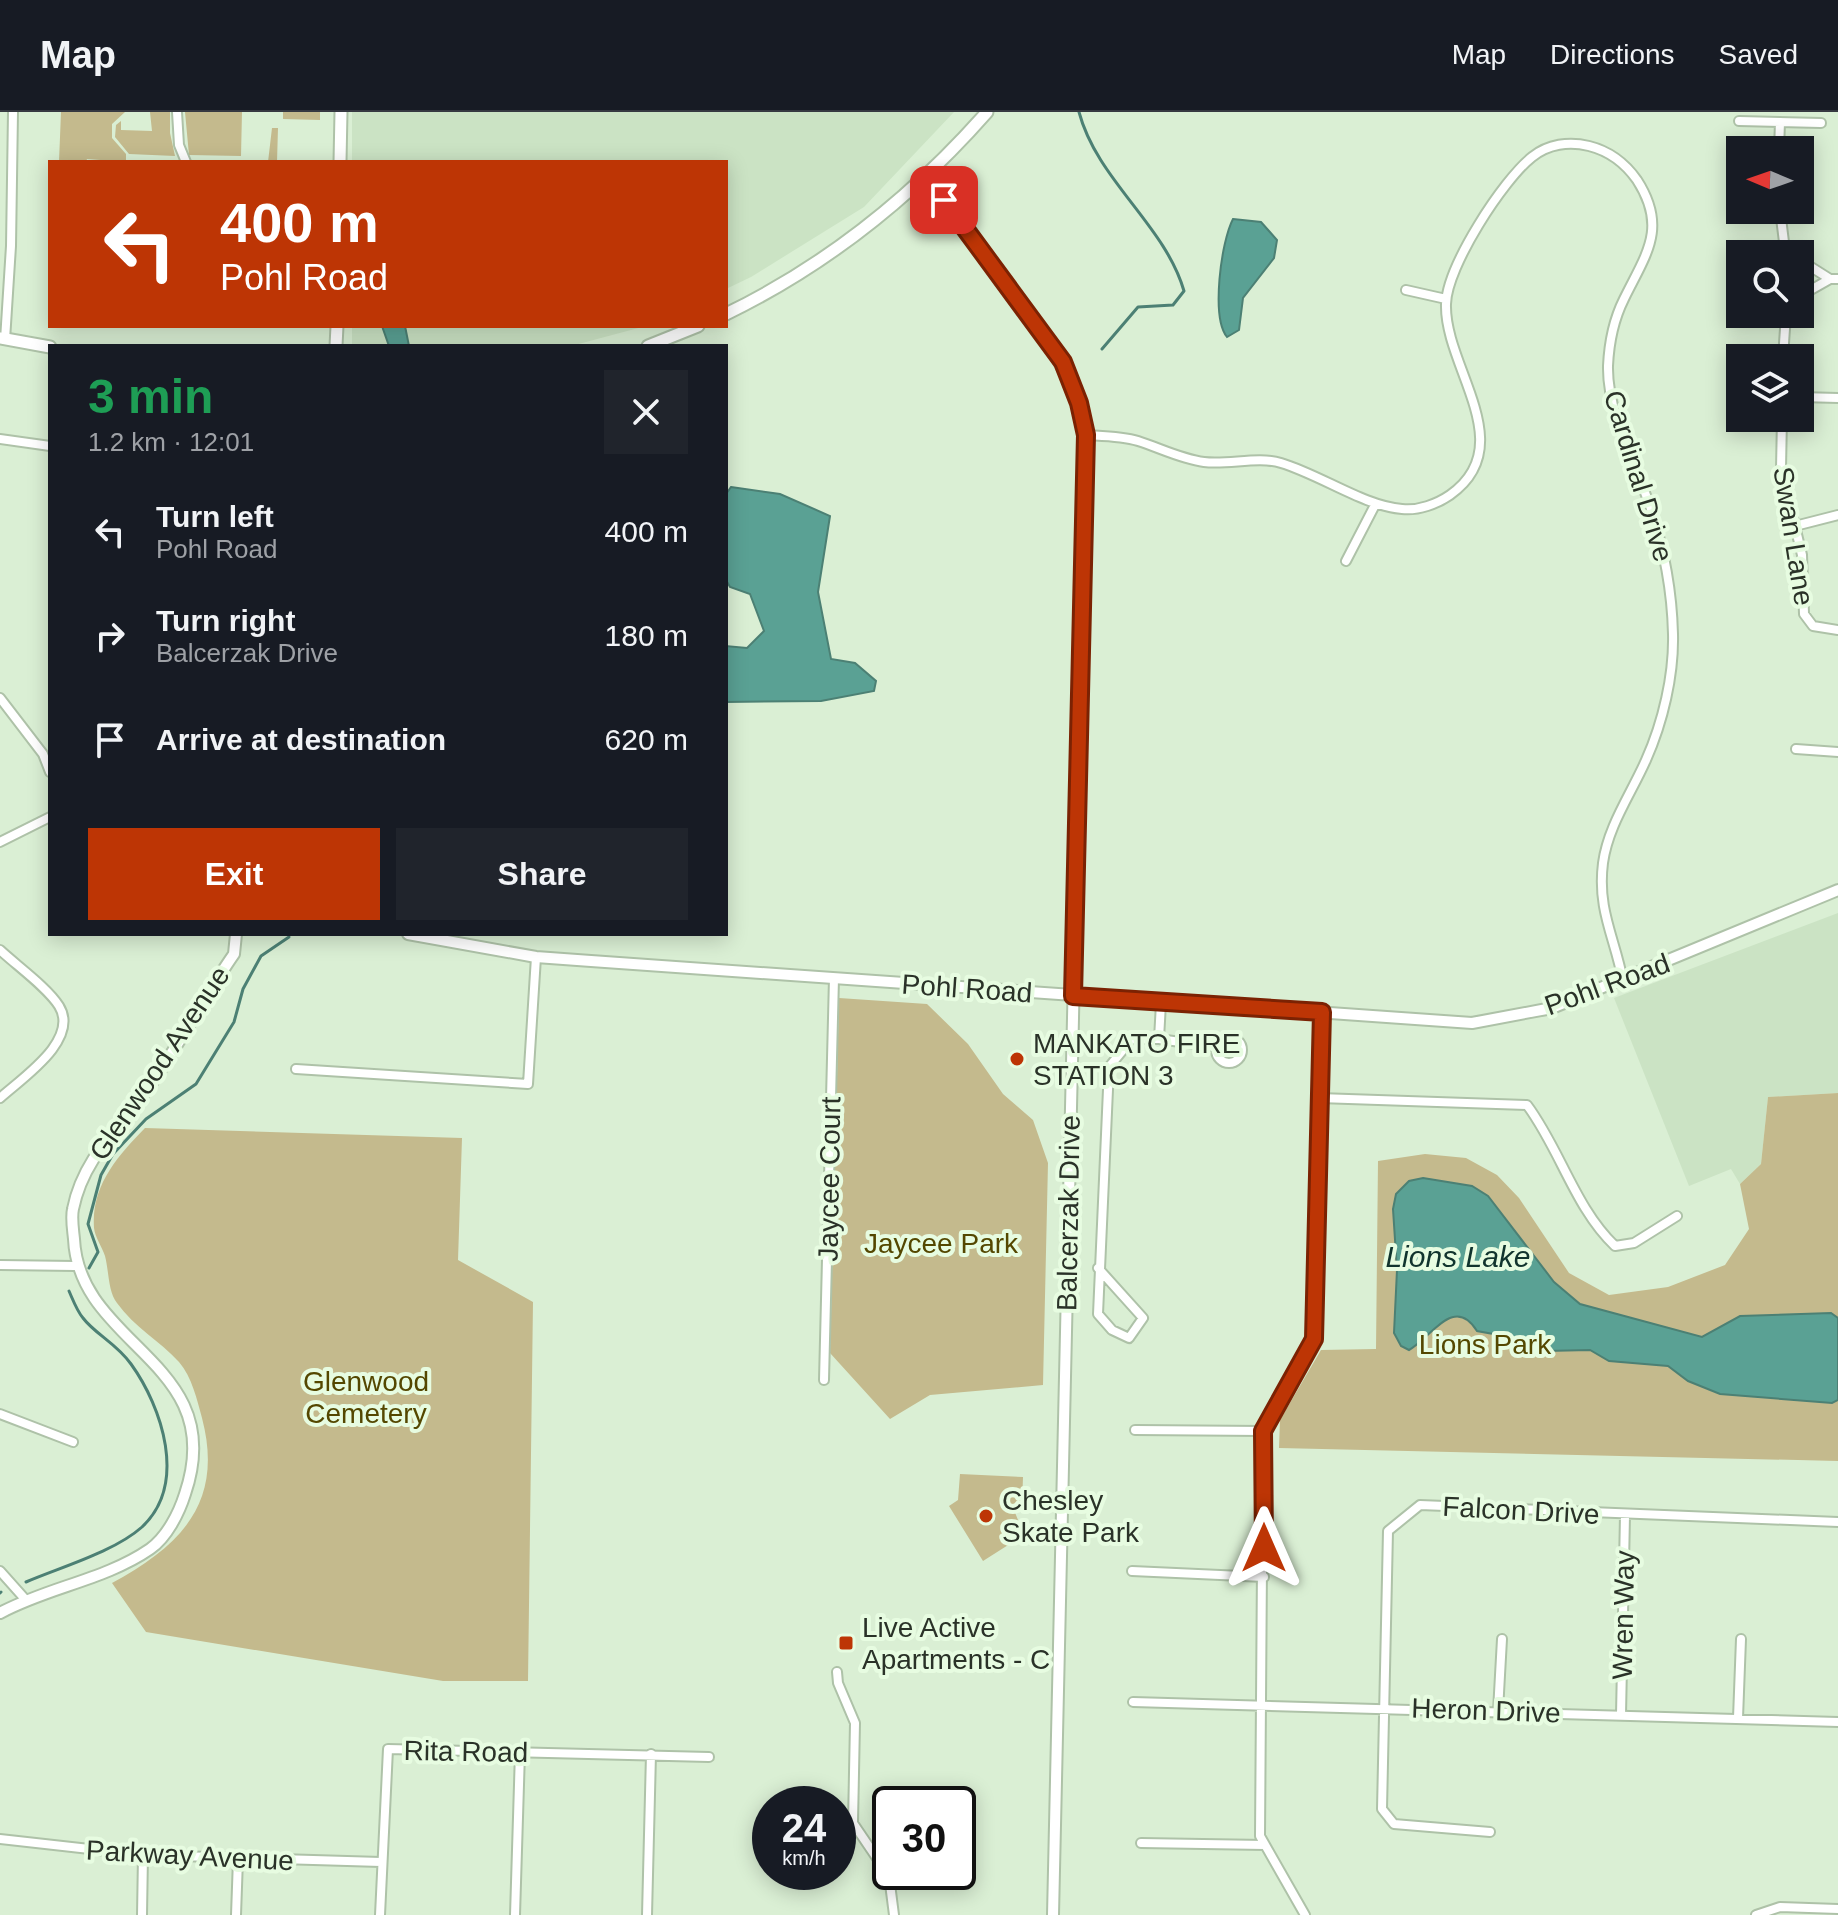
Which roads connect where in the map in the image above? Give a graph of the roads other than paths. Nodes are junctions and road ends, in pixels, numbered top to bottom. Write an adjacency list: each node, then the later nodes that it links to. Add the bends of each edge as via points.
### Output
1 (13, 112): 13 (street)
2 (177, 112): 9 (street)
3 (341, 112): 10 (main road)
4 (987, 112): 11 (main road)
5 (1739, 121): 6 (street)
6 (1780, 122): 7 (street); 8 (street)
7 (1821, 123)
8 (1780, 136)
9 (185, 160)
10 (340, 160)
11 (923, 179): 19 (main road, via 820,260); 27 (street, Balcerzak Drive, via 1063,362)
12 (0, 246): 13 (street)
13 (11, 246): 21 (street)
14 (1814, 268): 15 (street)
15 (1834, 279): 16 (street)
16 (1814, 289)
17 (1406, 290): 18 (street)
18 (1446, 299): 30 (street, Cardinal Drive, via 1447,333 1481,431 1478,459 1464,485 1440,502 1405,510); 47 (street, Cardinal Drive, via 1456,267 1492,205 1513,173 1541,150 1573,142 1604,150 1629,168 1650,201 1653,238 1623,301 1608,369 1614,406 1662,547 1670,584 1673,655 1655,735 1603,861 1602,911)
19 (728, 313)
20 (693, 328): 22 (main road)
21 (2, 339): 23 (main road)
22 (653, 344)
23 (48, 347)
24 (1814, 397): 25 (street)
25 (1838, 398)
26 (1782, 432): 32 (street, Swan Lane, via 1781,468)
27 (1086, 435): 30 (street, Cardinal Drive, via 1136,440 1198,461 1276,461 1332,481); 48 (street, Balcerzak Drive)
28 (0, 439): 29 (street)
29 (48, 446)
30 (1375, 505): 33 (street)
31 (1838, 515): 32 (street)
32 (1795, 526): 34 (street, Swan Lane, via 1803,564 1804,614 1813,626)
33 (1346, 561)
34 (1838, 630)
35 (0, 698): 38 (street)
36 (1796, 749): 37 (street)
37 (1838, 752)
38 (48, 767)
39 (48, 818): 40 (street)
40 (0, 842)
41 (1838, 890): 47 (street, Pohl Road)
42 (236, 936): 58 (street, Glenwood Avenue, via 234,954 149,1086 90,1161 72,1210)
43 (419, 936): 45 (street, Pohl Road)
44 (0, 950): 54 (street, via 60,1006 63,1023 56,1048)
45 (536, 957): 46 (street, Pohl Road); 53 (street, via 528,1084)
46 (834, 978): 48 (street, Pohl Road); 60 (street, Jaycee Court)
47 (1623, 981): 50 (street, Pohl Road, via 1552,1008 1472,1023)
48 (1073, 996): 49 (street, Pohl Road); 99 (street, Balcerzak Drive)
49 (1161, 1003): 50 (street, Pohl Road); 51 (street)
50 (1322, 1012): 55 (street)
51 (1159, 1039): 52 (street); 59 (street, via 1132,1039 1109,1067)
52 (1216, 1047)
53 (296, 1069)
54 (0, 1098)
55 (1319, 1098): 56 (street, via 1527,1105 1600,1232 1615,1246 1634,1243); 63 (street, via 1314,1339)
56 (1677, 1216)
57 (0, 1265): 58 (street)
58 (75, 1266): 70 (street, Glenwood Avenue, via 92,1297 167,1374 184,1403 194,1439 191,1477 176,1515 153,1547 113,1569)
59 (1098, 1268): 59 (street, via 1098,1314 1112,1330 1129,1338 1143,1318)
60 (824, 1380)
61 (0, 1414): 64 (street)
62 (1135, 1430): 63 (street)
63 (1263, 1431): 69 (street)
64 (73, 1442)
65 (1625, 1515): 66 (street, Falcon Drive); 77 (street, Falcon Drive, via 1420,1505 1388,1531); 79 (street, Wren Way)
66 (1838, 1522)
67 (0, 1571): 70 (street)
68 (1132, 1571): 69 (street)
69 (1264, 1577): 76 (street)
70 (25, 1599): 71 (street, Glenwood Avenue)
71 (0, 1613)
72 (1502, 1639): 78 (street)
73 (1741, 1639): 80 (street)
74 (837, 1672): 98 (street, via 855,1723 853,1823 889,1876)
75 (1133, 1702): 76 (street, Heron Drive)
76 (1263, 1706): 77 (street, Heron Drive); 88 (street, via 1260,1836)
77 (1387, 1707): 78 (street, Heron Drive); 85 (street, via 1382,1809 1394,1824)
78 (1498, 1711): 79 (street, Heron Drive)
79 (1621, 1715): 80 (street, Heron Drive)
80 (1738, 1718): 81 (street, Heron Drive)
81 (1838, 1722)
82 (520, 1752): 83 (street, Rita Road); 91 (street, Rita Road, via 388,1749); 96 (street)
83 (651, 1754): 84 (street, Rita Road); 97 (street)
84 (709, 1757)
85 (1490, 1832)
86 (0, 1839): 89 (street, Parkway Avenue)
87 (1141, 1843): 88 (street)
88 (1265, 1845): 100 (street)
89 (143, 1855): 90 (street, Parkway Avenue); 93 (street)
90 (238, 1859): 91 (street, Parkway Avenue); 94 (street)
91 (381, 1862): 95 (street, Rita Road)
92 (1838, 1909): 101 (street, via 1780,1907)
93 (142, 1915)
94 (236, 1915)
95 (380, 1915)
96 (515, 1915)
97 (647, 1915)
98 (894, 1915)
99 (1053, 1915)
100 (1305, 1915)
101 (1756, 1915)

